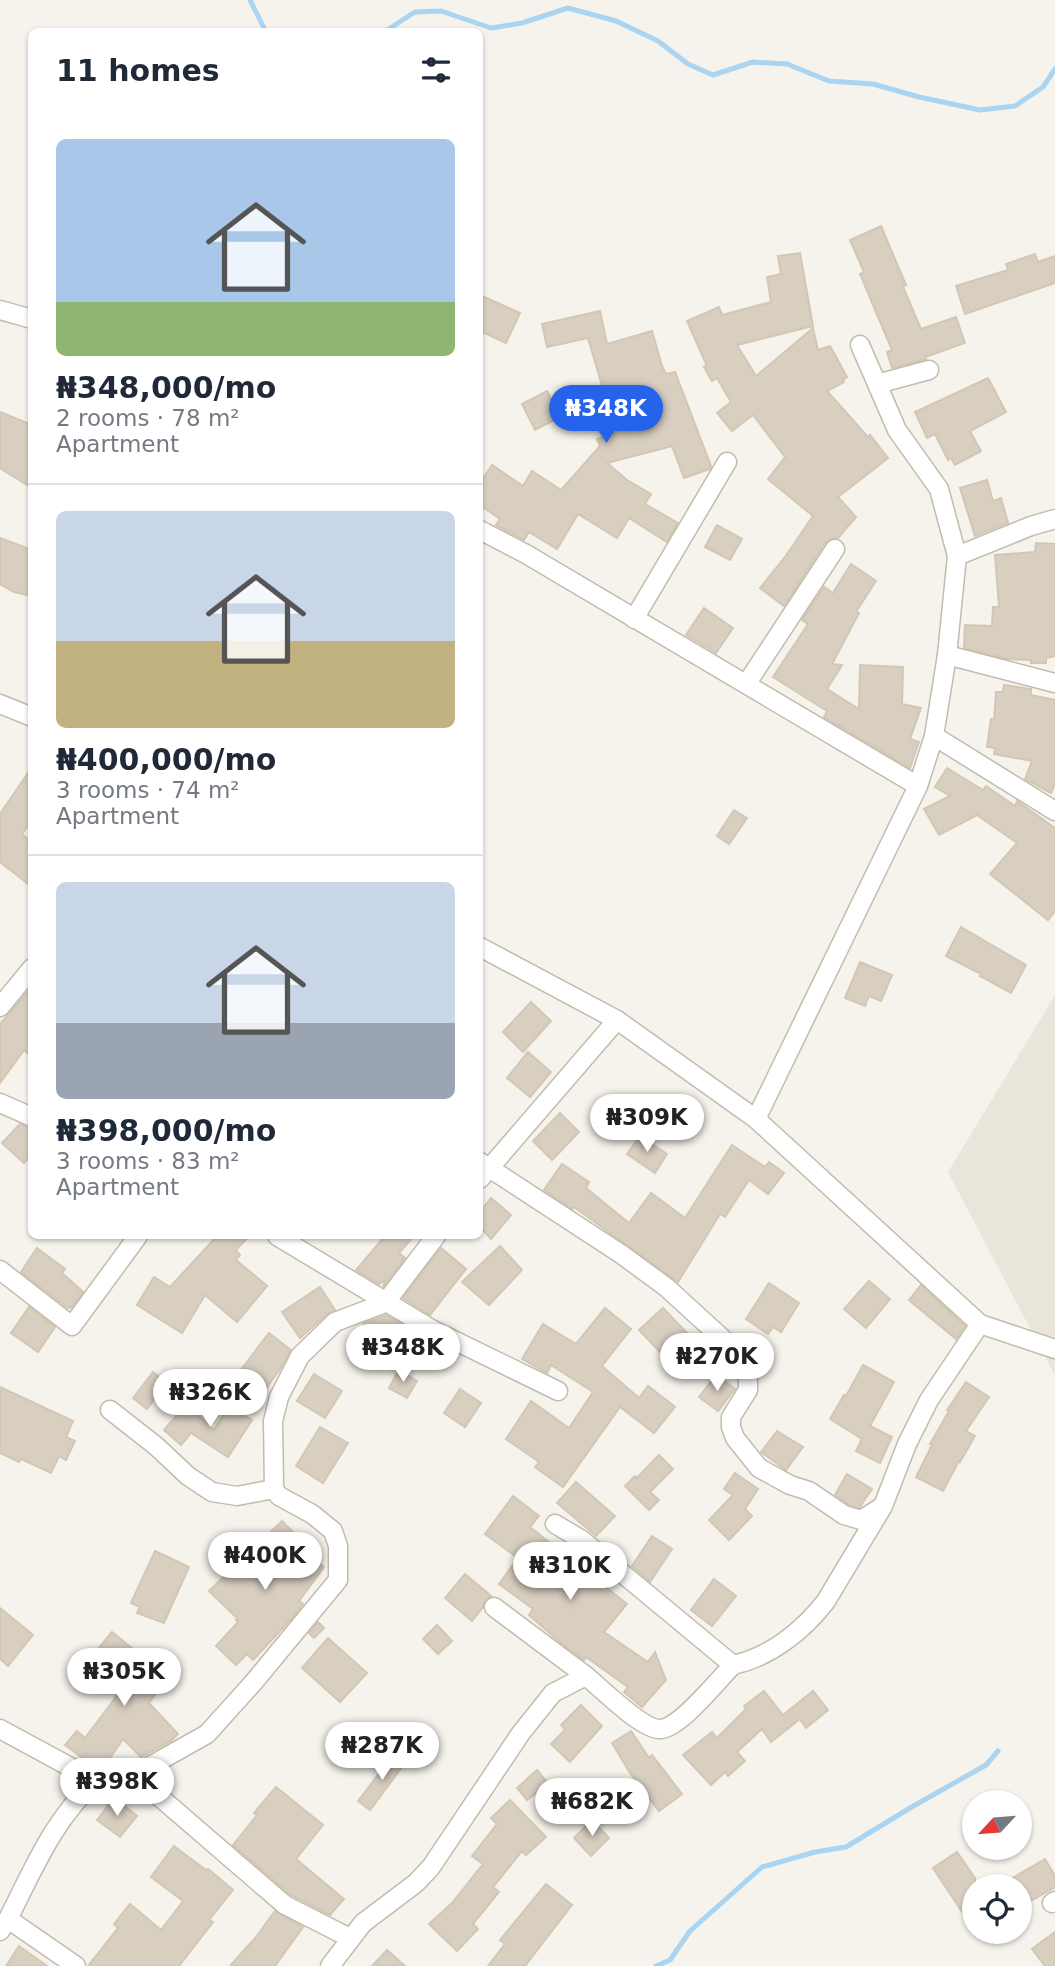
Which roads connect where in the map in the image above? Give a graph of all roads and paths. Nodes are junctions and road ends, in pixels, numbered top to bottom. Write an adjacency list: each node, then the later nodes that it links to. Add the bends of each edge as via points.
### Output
1 (0, 310): 2 (street)
2 (28, 318)
3 (860, 345): 5 (street)
4 (929, 370): 5 (street)
5 (877, 384): 10 (street, via 897,430 939,489)
6 (727, 462): 11 (street)
7 (1055, 519): 10 (street)
8 (483, 532): 11 (street)
9 (835, 549): 13 (street)
10 (957, 555): 12 (street)
11 (634, 619): 13 (street)
12 (947, 655): 14 (street); 17 (street)
13 (747, 683): 18 (street)
14 (1055, 683)
15 (0, 704): 16 (street)
16 (28, 715)
17 (934, 736): 18 (street); 19 (street)
18 (918, 786): 26 (street)
19 (1055, 811)
20 (483, 949): 23 (street)
21 (28, 973): 22 (street)
22 (0, 1007)
23 (617, 1020): 26 (street); 27 (street)
24 (0, 1102): 25 (street)
25 (28, 1115)
26 (756, 1119): 34 (street)
27 (483, 1169)
28 (483, 1171): 39 (street, via 621,1254 723,1339 746,1369 748,1381 730,1427 759,1468 809,1491 853,1520 861,1521)
29 (136, 1239): 32 (street, via 72,1326)
30 (282, 1239): 33 (street)
31 (434, 1239): 33 (street)
32 (0, 1270)
33 (385, 1303): 36 (street); 38 (street, via 335,1322 300,1356 279,1397 273,1421)
34 (980, 1324): 35 (street); 39 (street, via 929,1400)
35 (1055, 1349)
36 (558, 1391)
37 (110, 1410): 38 (street, via 212,1492 237,1496)
38 (274, 1489): 45 (street, via 333,1531 338,1580 207,1734)
39 (883, 1506): 42 (street, via 815,1616 780,1644)
40 (555, 1524): 42 (street, via 582,1540)
41 (494, 1607): 43 (street)
42 (733, 1665): 43 (street, via 674,1724 660,1730 646,1726)
43 (586, 1676): 48 (street, via 553,1693 521,1732 431,1867)
44 (0, 1729): 46 (street)
45 (133, 1774): 46 (street, via 116,1782); 48 (street, via 285,1905)
46 (96, 1781): 47 (street, via 57,1824)
47 (4, 1925): 49 (street)
48 (350, 1938): 50 (street)
49 (76, 1966)
50 (330, 1966)

